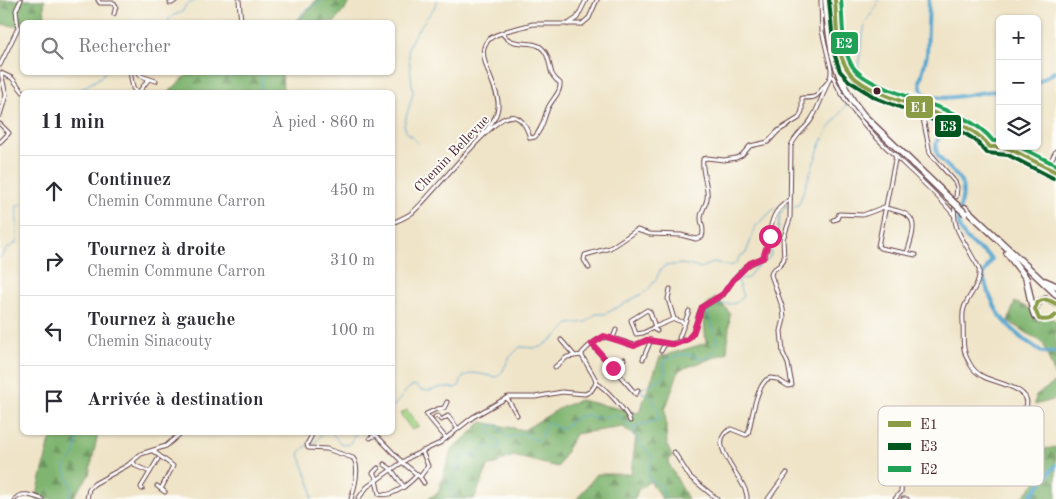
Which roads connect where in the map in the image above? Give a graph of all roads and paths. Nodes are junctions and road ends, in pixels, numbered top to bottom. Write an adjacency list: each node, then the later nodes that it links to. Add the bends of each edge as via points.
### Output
1 (21, 0): 15 (street, via 16,10 18,28)
2 (98, 0): 11 (street, via 100,3 114,3)
3 (176, 0): 10 (street)
4 (239, 0): 12 (street)
5 (586, 0): 13 (street, via 577,18)
6 (597, 0): 13 (street, via 586,22)
7 (821, 0): 19 (street, via 822,31)
8 (827, 0): 38 (highway, via 834,62 852,100 864,116)
9 (835, 0): 26 (main road, via 839,46 848,72 865,86)
10 (170, 2)
11 (114, 14)
12 (241, 20)
13 (567, 24): 14 (street, via 533,24)
14 (502, 33): 32 (street, via 487,42 483,52 498,98 497,112); 32 (street, Chemin Bellevue, via 516,43 536,45 542,49 552,76 560,83 560,90 535,138 530,137 521,121 513,116 507,117)
15 (0, 65)
16 (0, 73): 23 (street, via 12,78); 27 (street, via 6,91)
17 (131, 75): 24 (street)
18 (140, 75): 20 (street)
19 (831, 75): 22 (street); 34 (street, via 854,113)
20 (148, 80): 21 (street); 25 (street)
21 (156, 81)
22 (827, 83): 37 (street, via 812,118 791,146); 48 (street, via 817,96 802,98 800,116 768,142 750,146 736,158 704,159 707,199 701,215 702,237 696,239 637,230 610,248 585,255)
23 (21, 90)
24 (136, 90)
25 (140, 90)
26 (922, 108): 30 (main road, via 964,126 990,142 992,147); 38 (street, via 930,153 957,187)
27 (0, 115)
28 (0, 124): 29 (street, via 9,132)
29 (0, 142)
30 (996, 146)
31 (1009, 150): 35 (main road)
32 (469, 151): 43 (street, Chemin Bellevue, via 414,211)
33 (1056, 151): 35 (street)
34 (896, 155): 39 (street); 41 (street)
35 (1047, 168): 36 (main road)
36 (1056, 172)
37 (790, 199): 69 (street, via 775,214 763,258 750,263 723,294 702,307 688,339); 120 (street, via 790,219 783,239 784,259 772,271 771,277 783,309 783,353 792,385 775,379 766,380 753,411 748,434 732,429 726,432 722,441 723,453 744,486)
38 (954, 200): 40 (highway, bridge); 41 (street)
39 (885, 208): 42 (street, via 859,216 839,214); 44 (street, via 908,214 911,218 913,228); 44 (street, via 878,248)
40 (965, 211): 45 (highway); 47 (highway)
41 (954, 215): 81 (street, via 956,230 979,270 973,293 963,310 964,352 974,370 982,376 1025,395)
42 (833, 220)
43 (395, 221)
44 (908, 253): 46 (street)
45 (1007, 253): 52 (highway); 59 (highway, via 1026,278 1034,316)
46 (916, 255)
47 (1027, 267): 49 (highway); 51 (highway)
48 (589, 268)
49 (1056, 286)
50 (670, 289): 53 (street)
51 (1056, 294)
52 (1056, 298)
53 (668, 300): 54 (street); 58 (street)
54 (663, 301)
55 (1056, 304): 59 (highway, via 1046,299 1038,302 1035,309)
56 (689, 311): 60 (street)
57 (1056, 315): 59 (main road, via 1048,320)
58 (674, 319): 60 (street); 61 (street)
59 (1039, 319)
60 (685, 323): 65 (street)
61 (655, 329): 63 (street); 63 (street, via 650,312 646,311 631,320 636,335)
62 (616, 330): 64 (street)
63 (643, 333): 67 (street)
64 (613, 338): 67 (street, via 634,346); 68 (street, via 604,336)
65 (678, 338)
66 (560, 340): 72 (street)
67 (648, 340): 69 (street); 74 (street)
68 (592, 344): 71 (street); 76 (street)
69 (665, 344): 70 (street)
70 (661, 351)
71 (582, 354): 72 (street); 77 (street)
72 (574, 355): 75 (street)
73 (624, 359): 76 (street)
74 (642, 359)
75 (554, 367)
76 (613, 368): 78 (street, via 636,394)
77 (596, 383): 79 (street, via 585,394 562,392); 84 (street, via 603,387)
78 (638, 390)
79 (507, 398): 82 (street); 85 (street)
80 (447, 402): 90 (street, via 444,408 426,414)
81 (1026, 406)
82 (517, 415)
83 (435, 417): 85 (street, via 441,420 448,416)
84 (630, 421)
85 (458, 429): 90 (street)
86 (179, 435): 92 (street, via 166,446)
87 (310, 435): 117 (street, via 307,447 311,450 327,449 355,460 357,466)
88 (370, 438): 97 (street, via 376,435)
89 (435, 438): 91 (street)
90 (446, 438): 91 (street)
91 (440, 443): 93 (street)
92 (153, 451): 96 (street, via 141,454); 110 (street, via 173,466)
93 (422, 451): 97 (street); 103 (street, via 428,466)
94 (674, 452): 119 (street, via 690,477)
95 (158, 459): 101 (street)
96 (133, 462): 101 (street); 116 (street, via 92,486)
97 (402, 462): 100 (street); 103 (street)
98 (384, 464): 100 (street)
99 (378, 468): 104 (street, via 373,473)
100 (391, 469): 104 (street); 108 (street)
101 (150, 472): 109 (street)
102 (787, 473): 121 (street)
103 (418, 476): 105 (street); 108 (street)
104 (377, 480): 112 (street); 113 (street)
105 (424, 482)
106 (156, 486): 110 (street)
107 (902, 486): 122 (street)
108 (404, 487): 113 (street)
109 (142, 489)
110 (161, 489): 111 (street)
111 (166, 492)
112 (360, 497): 118 (street)
113 (380, 497)
114 (15, 499): 115 (street, via 23,494)
115 (42, 499)
116 (87, 499)
117 (351, 499)
118 (364, 499)
119 (717, 499)
120 (747, 499)
121 (768, 499)
122 (897, 499)
123 (903, 499): 124 (street)
124 (907, 499)

